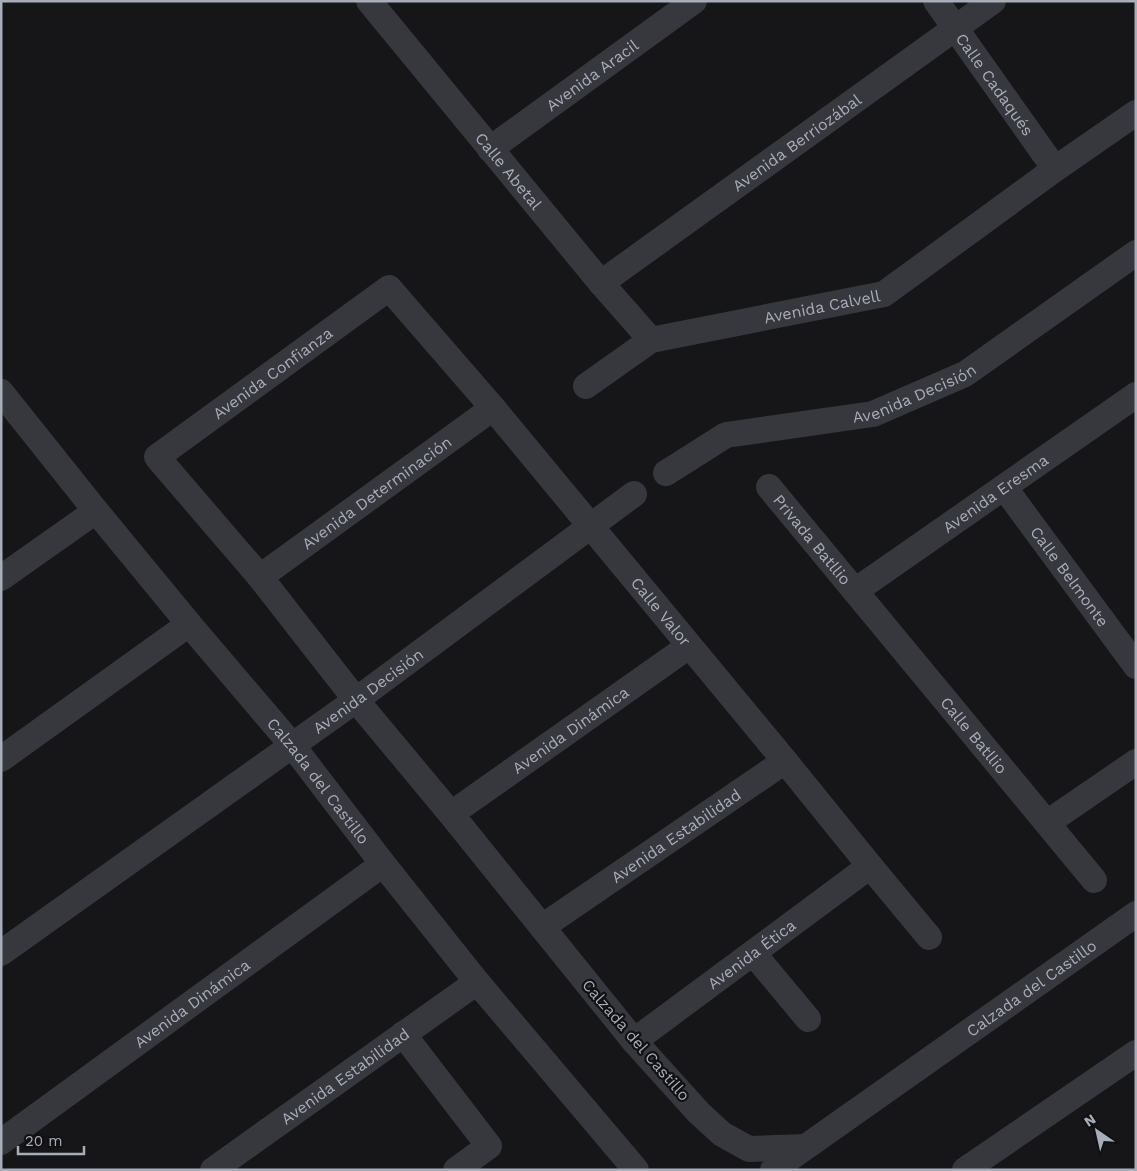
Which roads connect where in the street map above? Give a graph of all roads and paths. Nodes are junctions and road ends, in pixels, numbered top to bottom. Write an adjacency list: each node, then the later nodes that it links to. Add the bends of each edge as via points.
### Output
1 (694, 1): 7 (street, Avenida Aracil)
2 (936, 1): 5 (street, Calle Cadaqués)
3 (993, 1): 5 (street, Avenida Berriozábal)
4 (382, 6): 7 (street, Calle Abetal)
5 (955, 28): 8 (street, Calle Cadaqués); 10 (street, Avenida Berriozábal)
6 (1136, 113): 8 (street, Avenida Calvell)
7 (490, 149): 10 (street, Calle Abetal)
8 (1055, 169): 12 (street, Avenida Calvell, via 884,294)
9 (1136, 254): 18 (street, Avenida Decisión, via 965,374 873,414 726,436)
10 (601, 283): 12 (street, Calle Abetal)
11 (389, 288): 16 (street, Calle Valor); 17 (street, Avenida Confianza)
12 (651, 340): 13 (street, Avenida Calvell)
13 (586, 386)
14 (1136, 395): 20 (street, Avenida Eresma)
15 (3, 398): 22 (street, Calzada del Castillo)
16 (493, 408): 23 (street, Calle Valor); 24 (street, Avenida Determinación)
17 (157, 457): 24 (street, Calzada del Castillo)
18 (666, 473)
19 (769, 487): 26 (street, Privada Batllio)
20 (1004, 487): 26 (street, Avenida Eresma); 29 (street, Calle Belmonte)
21 (634, 494): 23 (street, Avenida Decisión)
22 (96, 511): 25 (street); 27 (street, Calzada del Castillo)
23 (591, 526): 28 (street, Calle Valor); 30 (street, Avenida Decisión)
24 (260, 577): 30 (street, Calzada del Castillo)
25 (1, 578)
26 (855, 591): 36 (street, Calle Batllio)
27 (190, 624): 31 (street, Calzada del Castillo); 32 (street)
28 (689, 646): 33 (street, Calle Valor); 35 (street, Avenida Dinámica)
29 (1136, 666)
30 (356, 700): 31 (street, Avenida Decisión); 35 (street, Calzada del Castillo)
31 (292, 745): 37 (street, Calzada del Castillo); 43 (street, Avenida Decisión)
32 (1, 759)
33 (786, 761): 38 (street, Calle Valor); 41 (street, Avenida Estabilidad)
34 (1136, 762): 36 (street)
35 (451, 814): 41 (street, Calzada del Castillo)
36 (1047, 823): 39 (street, Calle Batllio)
37 (383, 864): 45 (street, Calzada del Castillo); 50 (street, Avenida Dinámica)
38 (870, 866): 42 (street, Calle Valor); 44 (street, Avenida Ética)
39 (1094, 880)
40 (1136, 914): 51 (street, Calzada del Castillo)
41 (542, 927): 48 (street, Calzada del Castillo)
42 (928, 937)
43 (1, 952)
44 (753, 953): 46 (street); 48 (street, Avenida Ética)
45 (477, 982): 47 (street, Avenida Estabilidad); 55 (street, Calzada del Castillo)
46 (808, 1018)
47 (403, 1034): 53 (street, Avenida Estabilidad); 54 (street, via 489,1146)
48 (634, 1041): 52 (street, Calzada del Castillo, via 722,1134)
49 (1136, 1053): 58 (street)
50 (1, 1142)
51 (805, 1147): 52 (street); 57 (street, Calzada del Castillo)
52 (750, 1149): 56 (street)
53 (213, 1170)
54 (456, 1170)
55 (636, 1170)
56 (765, 1170)
57 (774, 1170)
58 (965, 1170)

